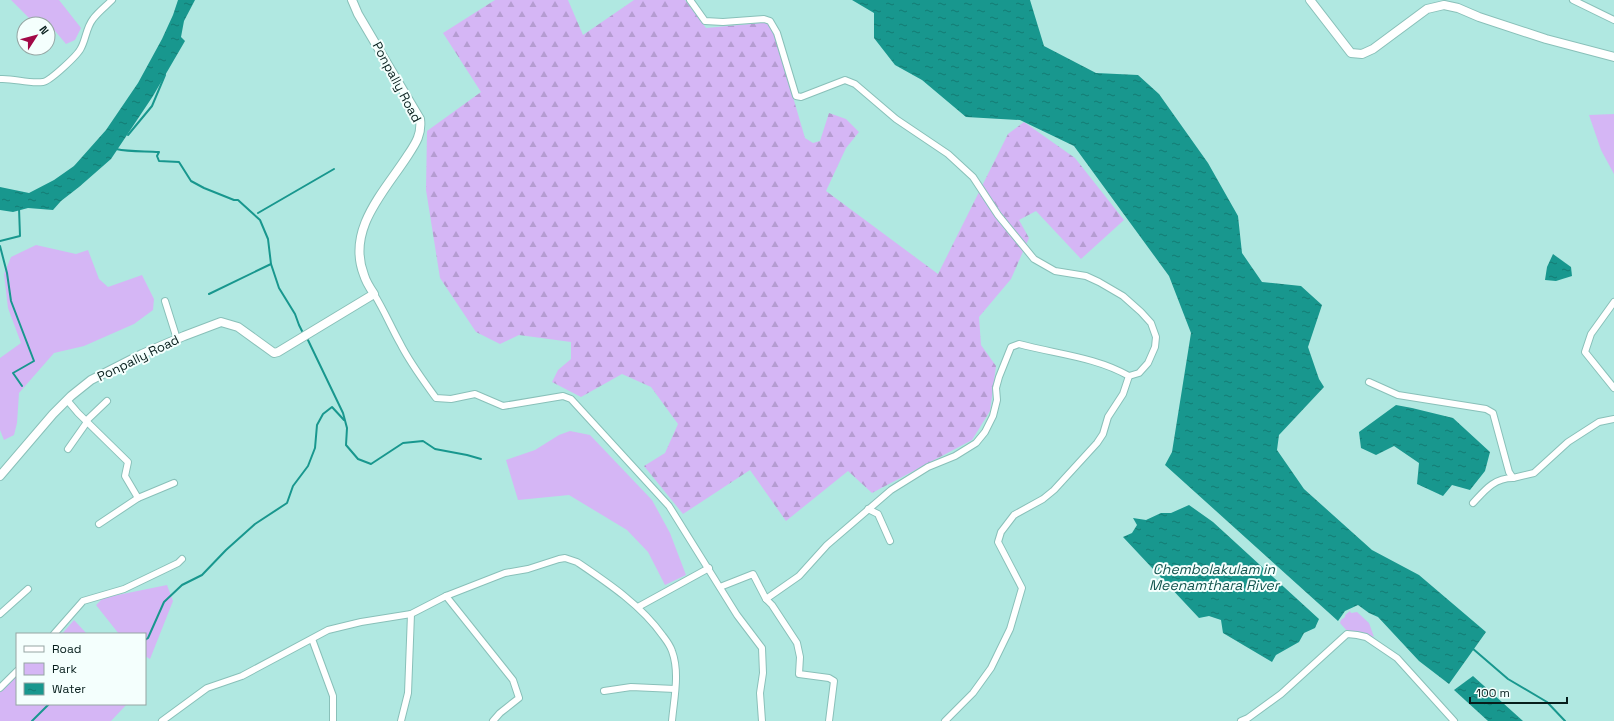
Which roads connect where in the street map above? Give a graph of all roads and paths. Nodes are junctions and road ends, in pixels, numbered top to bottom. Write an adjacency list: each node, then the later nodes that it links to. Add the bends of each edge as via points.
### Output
1 (112, 0): 8 (street, via 92,19 81,49 70,62 45,82)
2 (352, 0): 9 (main road, Ponpally Road, via 420,119 421,130 414,147 370,212 360,236 358,250 363,275)
3 (690, 0): 13 (street, via 705,21 770,20 777,33 796,96 801,97 845,80 855,84 896,119 948,154 973,177 998,215 1034,259 1055,271 1086,276 1123,296 1151,323 1156,336 1155,347 1148,363 1139,372)
4 (1310, 0): 7 (main road, via 1351,53 1362,54 1373,49 1427,9 1444,5 1546,39)
5 (1573, 0): 6 (street)
6 (1614, 20)
7 (1614, 58)
8 (1, 78)
9 (374, 294): 12 (main road, Ponpally Road, via 274,353 238,327 221,322); 30 (street, via 406,354 436,398 451,399 475,394 502,406 563,396 571,399 669,506)
10 (165, 301): 12 (street)
11 (1614, 302): 15 (street, via 1591,334 1585,352)
12 (178, 339): 16 (main road, Ponpally Road, via 91,380)
13 (1129, 376): 26 (street, via 1083,357 1019,344 1011,347 996,388 997,400 993,416 976,443 901,482); 51 (street, via 1123,394 1108,417 1103,434 1097,443 1061,484 1043,499 1014,515 1001,532 998,542 1022,588 1010,629 991,668 973,692)
14 (1369, 382): 22 (street, via 1398,395 1486,409 1493,413)
15 (1614, 388)
16 (67, 400): 19 (street); 21 (main road, Ponpally Road)
17 (107, 401): 19 (street)
18 (1614, 419): 22 (street, via 1599,422 1568,442 1534,473)
19 (87, 422): 20 (street); 24 (street, via 128,462 125,476)
20 (68, 449)
21 (0, 476)
22 (1512, 478): 25 (street, via 1498,480 1490,485)
23 (174, 483): 24 (street)
24 (138, 498): 27 (street)
25 (1473, 503)
26 (868, 509): 28 (street, via 878,514); 34 (street, via 827,545 799,576)
27 (99, 524)
28 (890, 541)
29 (182, 559): 38 (street, via 137,583 84,601)
30 (709, 568): 31 (street); 35 (street)
31 (720, 587): 34 (street, via 753,574); 49 (street, via 737,616 762,648)
32 (28, 589): 36 (street)
33 (446, 596): 35 (street, via 505,572 528,569 565,558 578,562); 37 (street); 47 (street, via 513,680 519,698)
34 (766, 598): 50 (street, via 797,643 800,658 799,674 829,678 834,682)
35 (638, 607): 42 (street, via 652,620 673,652 677,678)
36 (0, 614)
37 (411, 614): 39 (street, via 328,630); 46 (street, via 408,694)
38 (55, 633)
39 (312, 639): 44 (street, via 242,676 207,688); 45 (street, via 333,696)
40 (16, 672): 41 (street)
41 (0, 688)
42 (675, 689): 43 (street, via 631,687); 48 (street)
43 (604, 691)
44 (162, 721)
45 (333, 721)
46 (401, 721)
47 (493, 721)
48 (672, 721)
49 (762, 721)
50 (829, 721)
51 (945, 721)
52 (1241, 721): 53 (street, via 1281,694 1347,634 1366,637 1397,658)
53 (1454, 721)

